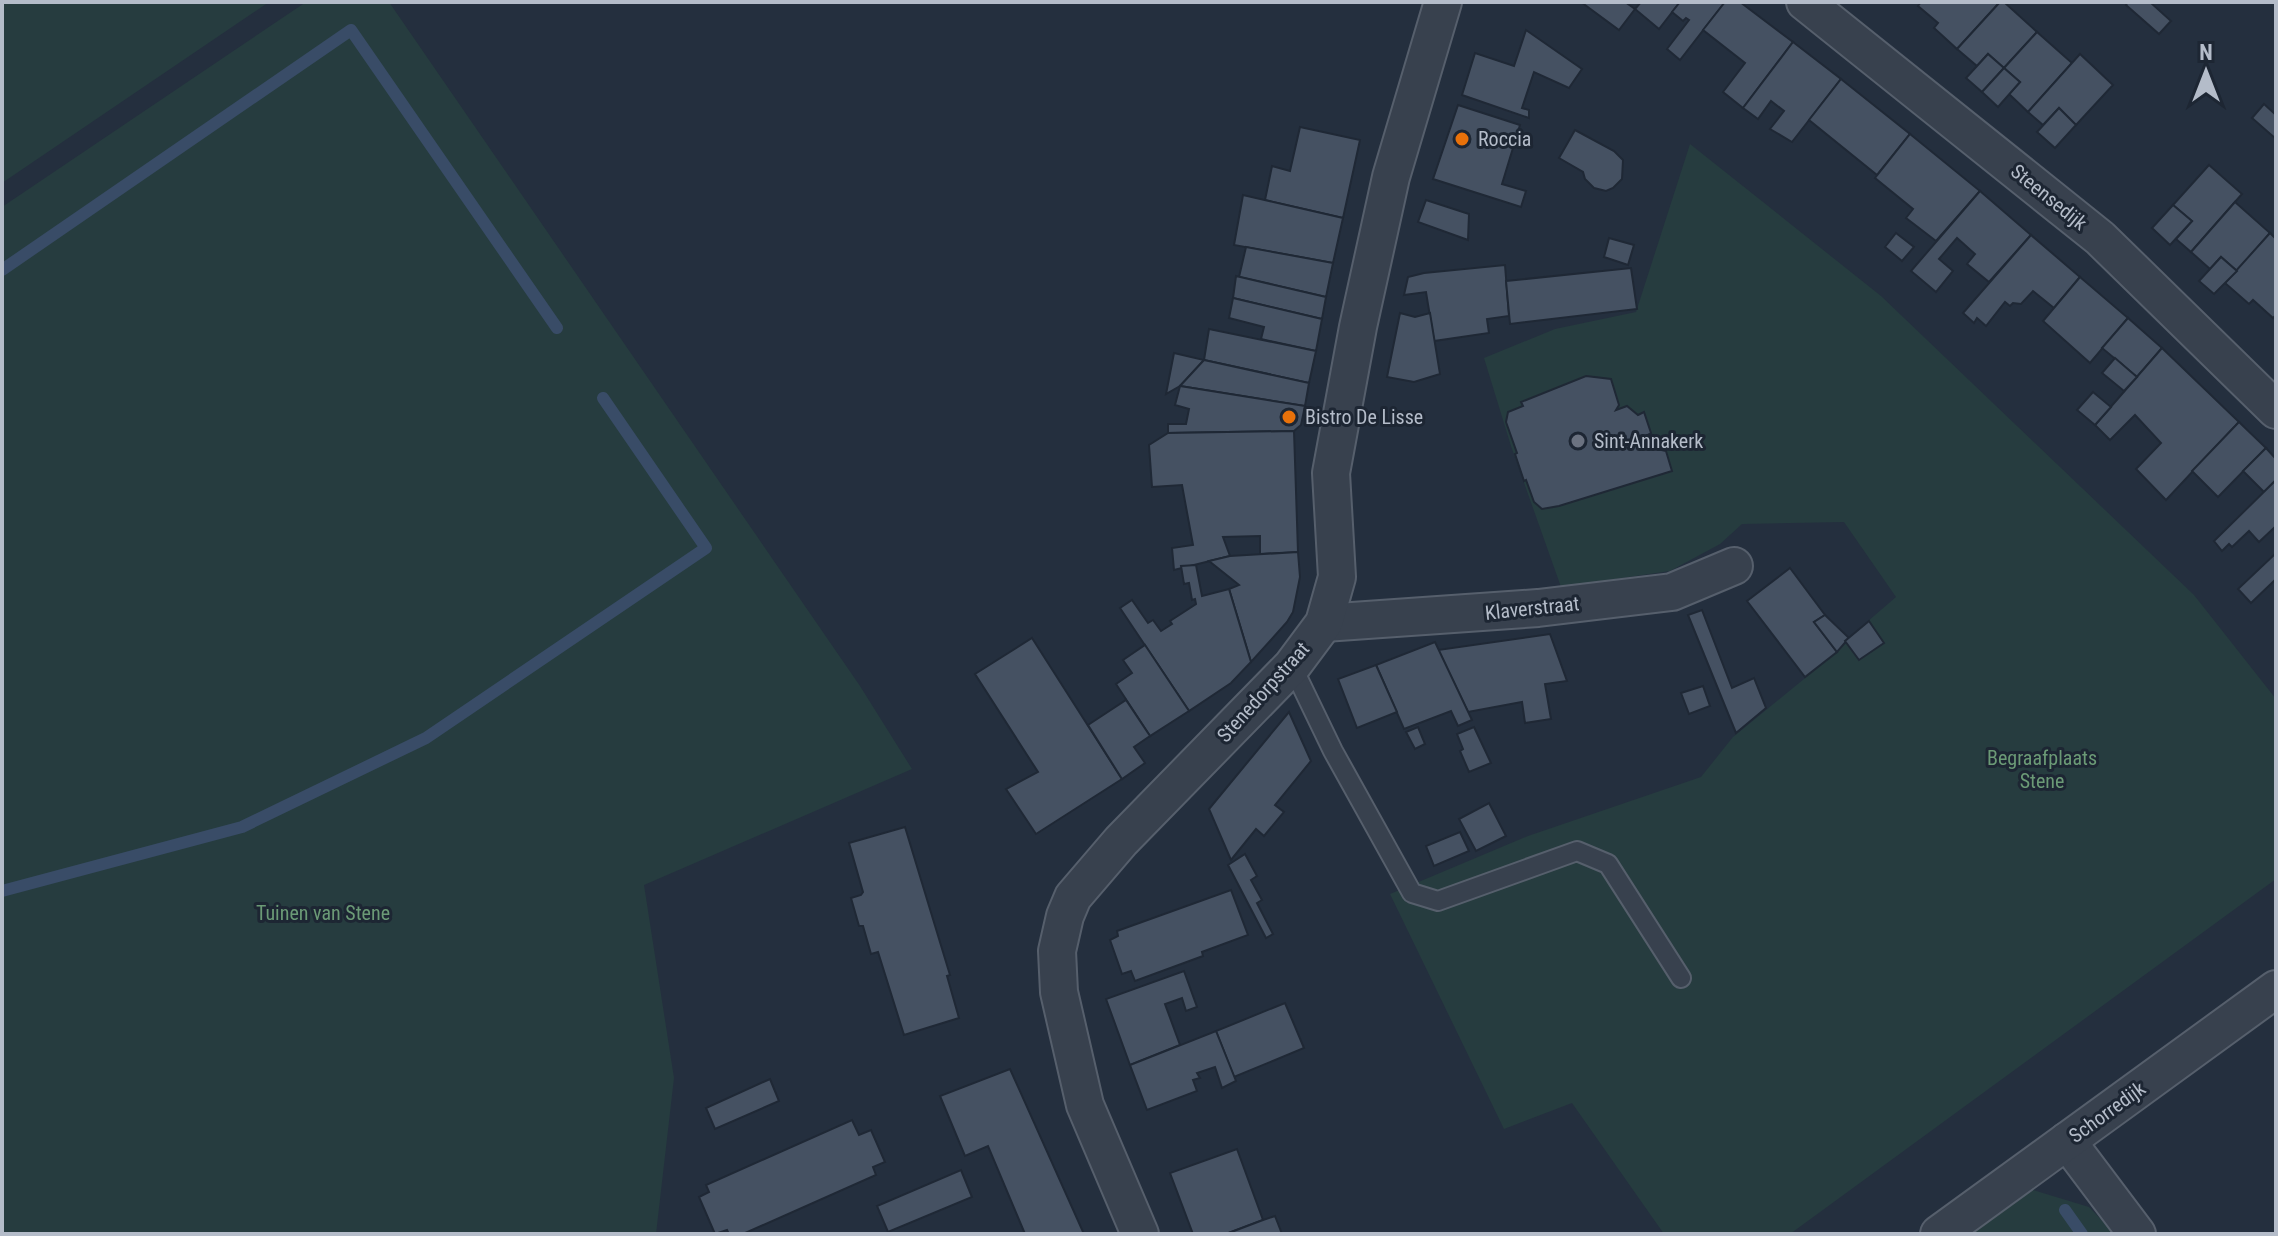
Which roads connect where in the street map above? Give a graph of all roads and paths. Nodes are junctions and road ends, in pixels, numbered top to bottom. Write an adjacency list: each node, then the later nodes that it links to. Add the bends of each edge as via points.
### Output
1 (1443, 2): 5 (street, Stenedorpstraat, via 1391,177 1358,327 1331,473 1337,577)
2 (1805, 2): 3 (street, Steensedijk, via 2100,238)
3 (2276, 410)
4 (1734, 566): 5 (street, Klaverstraat, via 1672,592 1522,610)
5 (1324, 623): 6 (street, Stenedorpstraat)
6 (1292, 666): 7 (lane, via 1412,893 1438,901 1577,851 1608,864); 10 (street, Stenedorpstraat, via 1121,841 1073,897 1065,916 1057,951 1059,992 1085,1105)
7 (1681, 978)
8 (2276, 989): 9 (street, Schorredijk)
9 (2067, 1141): 11 (street, Schorredijk); 12 (street)
10 (1140, 1234)
11 (1939, 1234)
12 (2137, 1234)

